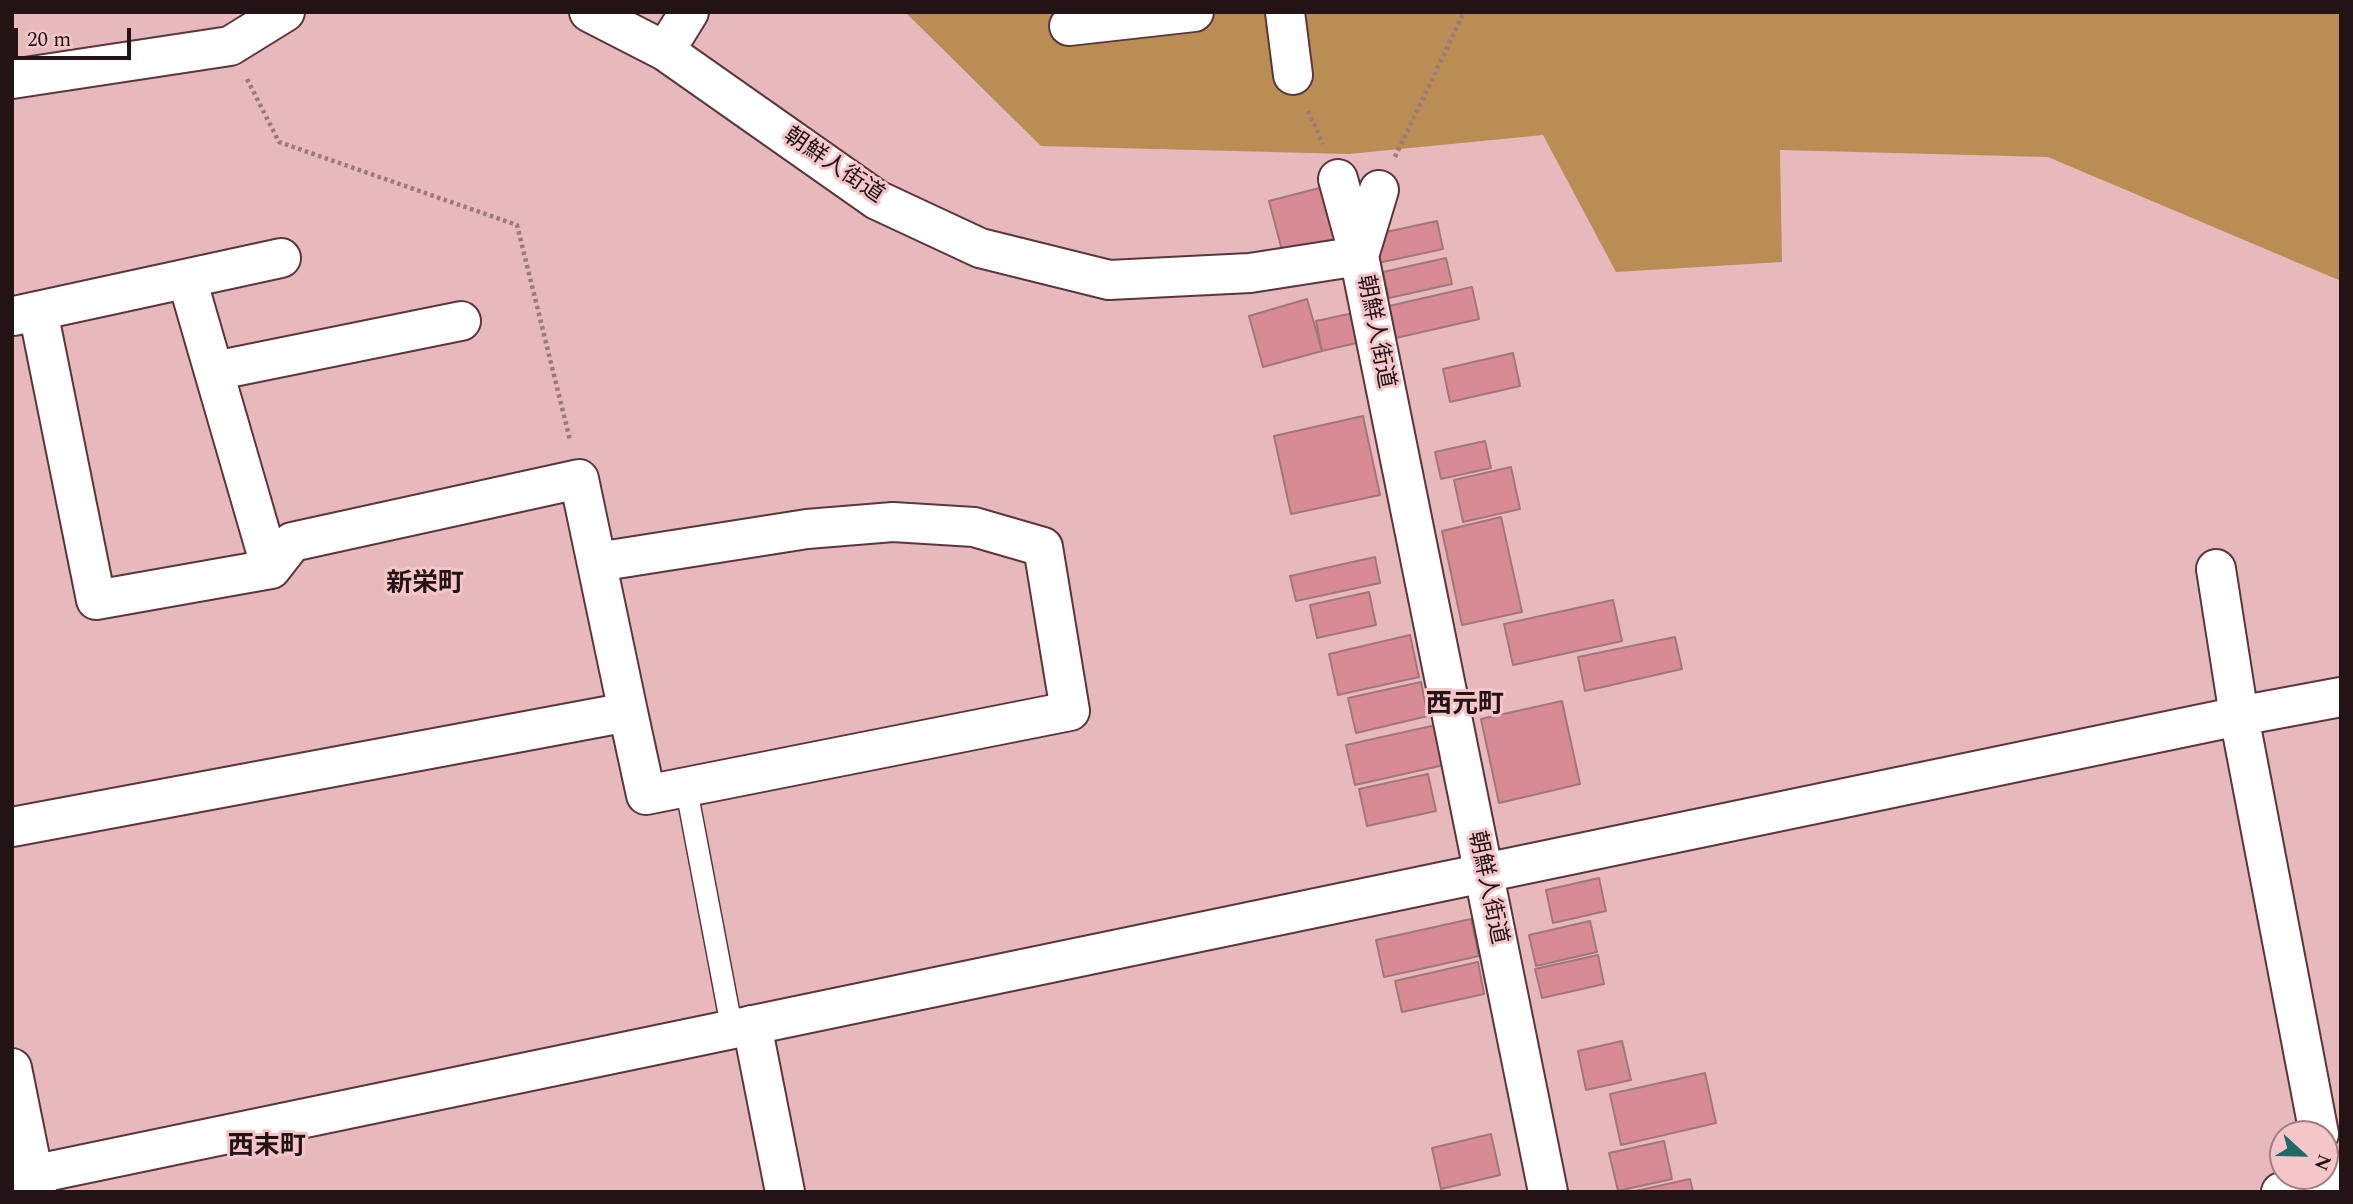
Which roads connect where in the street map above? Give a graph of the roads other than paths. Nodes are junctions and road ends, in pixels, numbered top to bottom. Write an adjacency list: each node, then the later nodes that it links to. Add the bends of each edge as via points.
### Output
1 (285, 12): 9 (street, via 230,46)
2 (589, 12): 7 (street, 朝鮮人街道)
3 (689, 12): 7 (street)
4 (1194, 12): 6 (street)
5 (1285, 12): 8 (street)
6 (1069, 26)
7 (665, 51): 12 (street, 朝鮮人街道, via 877,200 980,248 1109,280 1250,273)
8 (1293, 75)
9 (12, 79)
10 (1338, 179): 12 (street)
11 (1379, 190): 12 (street)
12 (1359, 256): 26 (street, 朝鮮人街道)
13 (281, 258): 14 (street)
14 (187, 279): 15 (street); 17 (street)
15 (25, 314): 19 (street, via 96,600)
16 (461, 321): 17 (street)
17 (214, 371): 19 (street)
18 (597, 562): 19 (street, via 579,479 292,542); 22 (street); 24 (street, via 807,528 893,522 974,527 1043,547 1070,711)
19 (271, 569)
20 (2216, 569): 23 (street)
21 (2341, 697): 23 (street)
22 (628, 712): 24 (street, via 646,795); 25 (street)
23 (2239, 716): 26 (street); 29 (street)
24 (685, 787): 27 (lane)
25 (12, 827)
26 (1482, 873): 27 (street); 32 (street, 朝鮮人街道)
27 (742, 1027): 30 (street); 31 (street)
28 (12, 1068): 30 (street)
29 (2316, 1120)
30 (28, 1181)
31 (785, 1192)
32 (1548, 1192)

